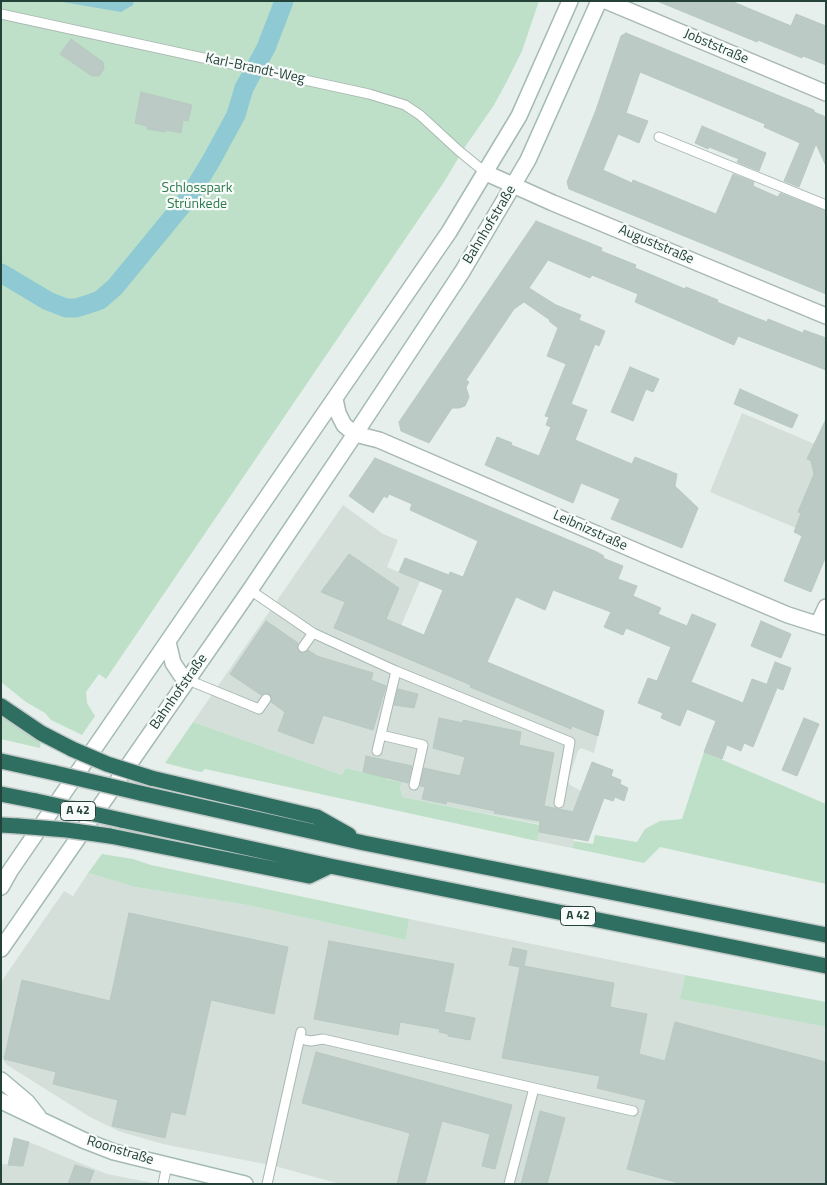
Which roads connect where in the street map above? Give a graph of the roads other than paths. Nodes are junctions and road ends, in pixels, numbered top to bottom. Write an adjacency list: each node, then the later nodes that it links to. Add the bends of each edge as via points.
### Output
1 (570, 1): 7 (street, via 519,116)
2 (599, 1): 8 (street, Bahnhofstraße)
3 (606, 1): 5 (street, Jobststraße)
4 (1, 14): 7 (lane, Karl-Brandt-Weg, via 369,94 405,105)
5 (826, 94)
6 (659, 137): 9 (lane)
7 (486, 173): 8 (street, Auguststraße); 11 (street)
8 (514, 185): 10 (street, Auguststraße); 12 (street, Bahnhofstraße, via 462,272)
9 (826, 205)
10 (826, 316)
11 (335, 399): 12 (street, via 344,425); 17 (street)
12 (356, 434): 13 (street, Bahnhofstraße); 15 (street, Leibnizstraße, via 379,440 652,558)
13 (250, 590): 16 (lane); 20 (street, Bahnhofstraße)
14 (826, 607): 15 (street)
15 (822, 626)
16 (313, 633): 18 (lane); 19 (lane)
17 (168, 642): 20 (street, via 173,663); 32 (street)
18 (303, 647)
19 (396, 671): 23 (lane); 28 (lane, via 570,742)
20 (188, 680): 21 (lane, via 259,708); 34 (street, Bahnhofstraße)
21 (266, 698)
22 (1, 706): 30 (highway, bridge, via 41,734 108,764 151,778 317,816)
23 (381, 735): 24 (lane); 26 (lane, via 423,745)
24 (377, 752)
25 (1, 761): 30 (highway, A 42, bridge)
26 (414, 785)
27 (1, 794): 31 (highway, A 42, bridge)
28 (559, 803)
29 (1, 825): 31 (highway, bridge, via 110,836 309,876)
30 (364, 843): 33 (highway, A 42)
31 (330, 866): 35 (highway, A 42)
32 (1, 887)
33 (826, 935)
34 (3, 940)
35 (826, 966)
36 (1, 1080): 40 (street)
37 (534, 1088): 39 (lane); 44 (lane, via 323,1038 311,1041 300,1035); 45 (lane)
38 (1, 1101): 40 (street, Roonstraße)
39 (632, 1111)
40 (42, 1121): 41 (street, Roonstraße, via 114,1152)
41 (167, 1165): 42 (lane); 43 (street, Roonstraße)
42 (163, 1184)
43 (245, 1184)
44 (267, 1184)
45 (509, 1184)

